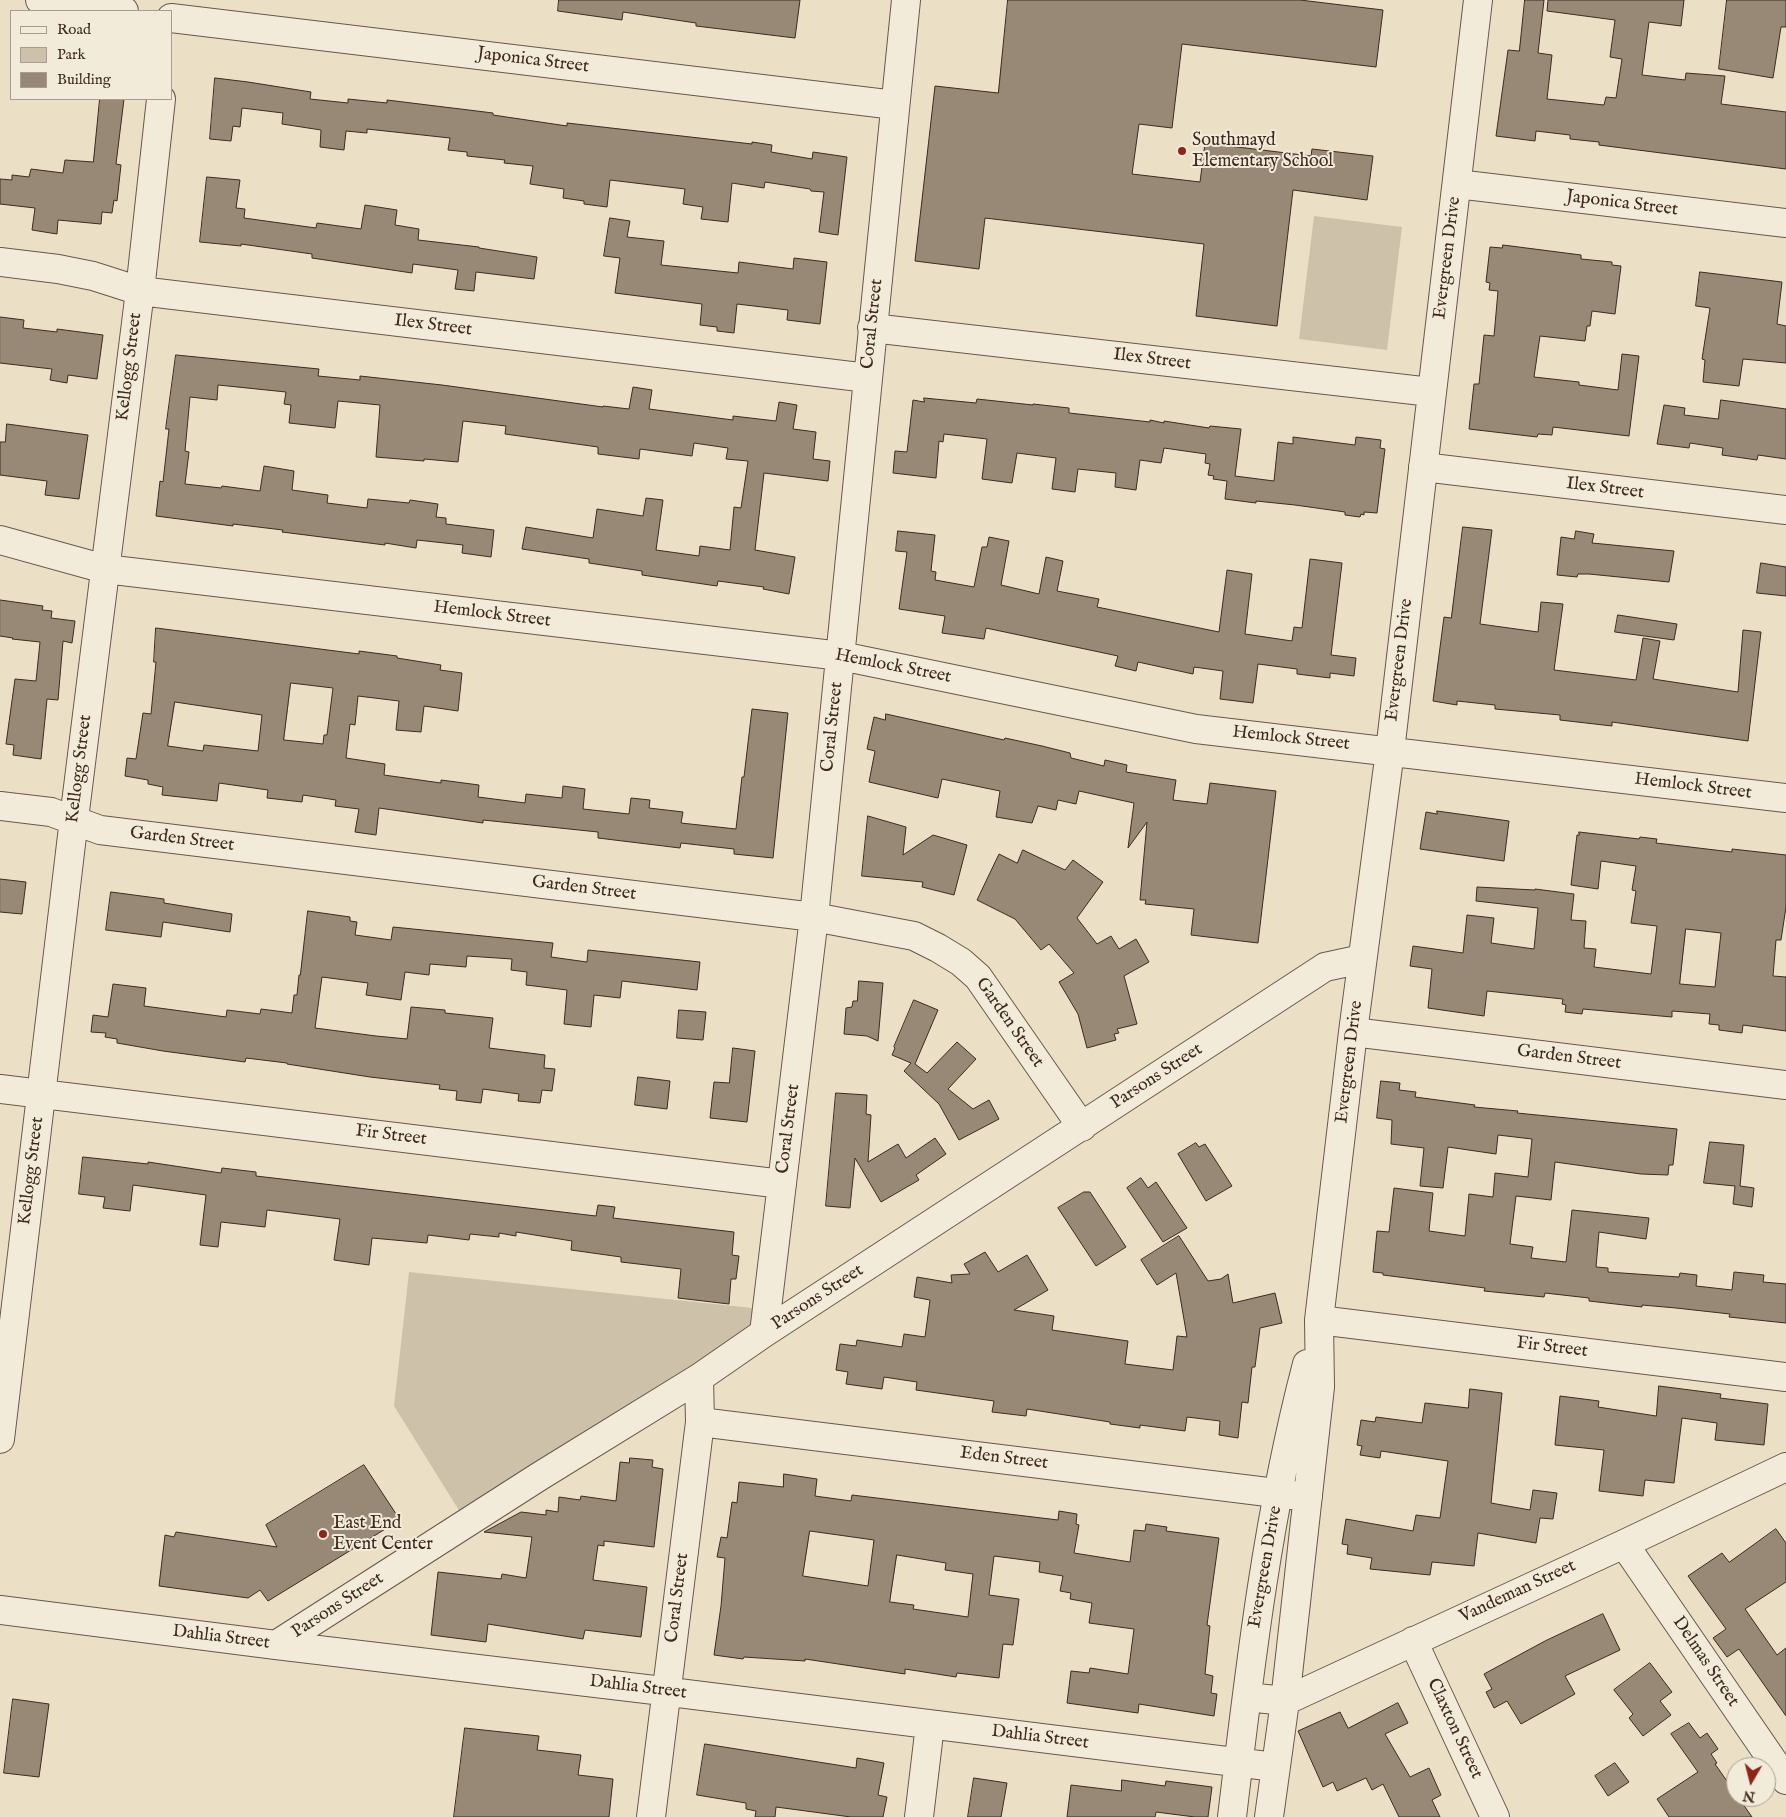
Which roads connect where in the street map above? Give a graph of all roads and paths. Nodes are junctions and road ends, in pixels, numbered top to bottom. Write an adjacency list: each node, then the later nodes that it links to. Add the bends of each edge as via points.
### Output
1 (40, 0): 4 (street)
2 (906, 0): 7 (street, Coral Street)
3 (1478, 0): 8 (street, Evergreen Drive)
4 (116, 10)
5 (172, 18): 7 (street, Japonica Street)
6 (162, 100): 11 (street, Kellogg Street)
7 (895, 105): 12 (street, Coral Street)
8 (1457, 184): 9 (street, Japonica Street); 14 (street, Evergreen Drive)
9 (1786, 223)
10 (0, 262): 11 (street, Ilex Street, via 76,273)
11 (140, 291): 13 (street, Ilex Street); 18 (street, Kellogg Street)
12 (872, 328): 13 (street, Coral Street); 14 (street, Ilex Street)
13 (868, 378): 19 (street, Coral Street)
14 (1431, 392): 15 (street, Evergreen Drive)
15 (1423, 467): 16 (street, Ilex Street); 20 (street, Evergreen Drive)
16 (1786, 510)
17 (0, 540): 18 (street, Hemlock Street)
18 (105, 569): 19 (street, Hemlock Street); 23 (street, Kellogg Street)
19 (840, 656): 20 (street, Hemlock Street, via 1196,729); 24 (street, Coral Street)
20 (1390, 751): 21 (street, Hemlock Street); 25 (street, Evergreen Drive)
21 (1786, 798)
22 (0, 806): 23 (street, Garden Street, via 52,812)
23 (74, 819): 24 (street, Garden Street, via 100,830); 29 (street, Kellogg Street)
24 (814, 917): 30 (street, Garden Street, via 914,936 961,962 978,977); 31 (street, Coral Street)
25 (1362, 958): 26 (street, Evergreen Drive); 30 (street, Parsons Street, via 1325,967)
26 (1353, 1032): 27 (street, Garden Street); 32 (street, Evergreen Drive)
27 (1786, 1085)
28 (0, 1089): 29 (street, Fir Street)
29 (41, 1094): 31 (street, Fir Street); 37 (street, Kellogg Street)
30 (1082, 1127): 33 (street, Parsons Street)
31 (782, 1184): 33 (street, Coral Street)
32 (1319, 1320): 34 (street, Fir Street); 39 (street, Evergreen Drive); 40 (street, Evergreen Drive, via 1320,1387)
33 (764, 1333): 35 (street, Parsons Street)
34 (1786, 1377)
35 (698, 1378): 36 (street, Coral Street); 44 (street, Parsons Street)
36 (700, 1422): 39 (street, Eden Street); 45 (street, Coral Street)
37 (0, 1439)
38 (1786, 1466): 41 (street, Vandeman Street)
39 (1279, 1493): 40 (street, Eden Street); 46 (street, Evergreen Drive)
40 (1308, 1497): 47 (street, Evergreen Drive)
41 (1624, 1544): 43 (street, Vandeman Street); 51 (street, Delmas Street)
42 (0, 1610): 44 (street, Dahlia Street)
43 (1413, 1641): 47 (street, Vandeman Street); 56 (street, Claxton Street)
44 (276, 1645): 45 (street, Dahlia Street)
45 (667, 1692): 48 (street, Dahlia Street); 52 (street, Coral Street)
46 (1247, 1698): 47 (street, Vandeman Street); 49 (street, Evergreen Drive)
47 (1285, 1700): 50 (street, Evergreen Drive)
48 (930, 1725): 49 (street, Dahlia Street); 53 (street)
49 (1238, 1763): 50 (street, Dahlia Street); 54 (street, Evergreen Drive)
50 (1275, 1767): 55 (street, Evergreen Drive)
51 (1786, 1780)
52 (651, 1817)
53 (919, 1817)
54 (1232, 1817)
55 (1269, 1817)
56 (1495, 1817)

